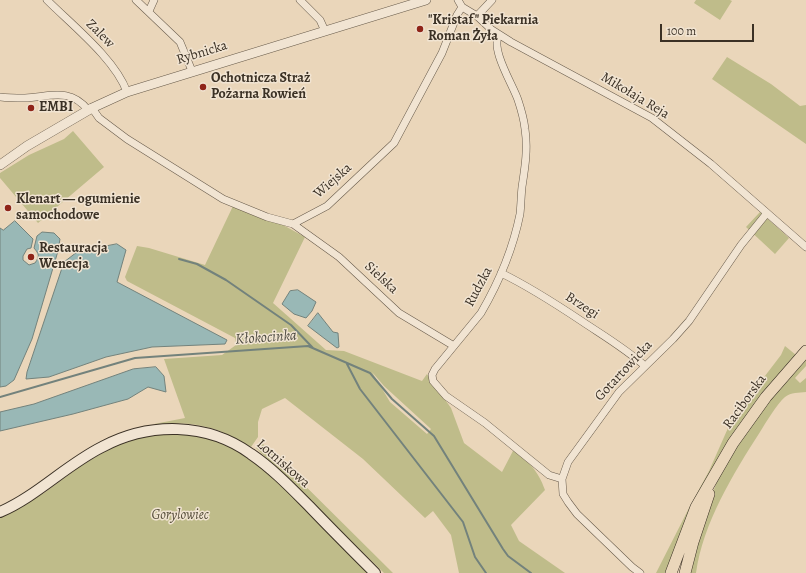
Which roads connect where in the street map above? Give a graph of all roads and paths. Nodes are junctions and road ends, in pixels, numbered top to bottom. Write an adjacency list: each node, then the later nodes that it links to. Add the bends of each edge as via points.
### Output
1 (47, 0): 14 (street, Zalew, via 110,62)
2 (136, 0): 9 (street)
3 (154, 0): 9 (street)
4 (300, 0): 11 (street, via 320,20)
5 (426, 0): 11 (street, Rybnicka)
6 (458, 0): 8 (street, Mikołaja Reja)
7 (492, 0): 10 (street)
8 (462, 7): 10 (street, Mikołaja Reja); 19 (street, Wiejska, via 442,53 394,143 327,206)
9 (149, 11): 13 (street, via 180,42)
10 (477, 16): 12 (street, Mikołaja Reja)
11 (325, 31): 13 (street, Rybnicka)
12 (498, 35): 18 (street, Mikołaja Reja, via 652,118); 21 (street, Rudzka, via 497,50 518,100 525,127 527,151 520,213 513,243)
13 (192, 71): 14 (street, Rybnicka)
14 (127, 92): 16 (street, Rybnicka)
15 (0, 97): 16 (street, via 68,96)
16 (90, 109): 17 (street, Rybnicka); 19 (street, via 127,139 223,199 267,217)
17 (0, 165)
18 (768, 213): 20 (street, Mikołaja Reja); 24 (street, Gotartowicka, via 741,245 689,321)
19 (293, 224): 22 (street, Sielska, via 339,257 399,313)
20 (806, 247)
21 (501, 273): 22 (street, Rudzka, via 481,313); 24 (street, Brzegi, via 568,312)
22 (454, 346): 26 (street, Rudzka, via 433,372 433,381 440,390 549,475)
23 (806, 351): 25 (main road, Raciborska, via 753,414)
24 (645, 366): 26 (street, Gotartowicka, via 612,401 568,462)
25 (714, 476): 31 (main road, Raciborska, via 696,507); 32 (main road, Raciborska)
26 (562, 479): 28 (street, via 563,494 572,508)
27 (0, 512): 29 (main road, Lotniskowa, via 89,454 114,441 147,431 191,430 221,438 259,459)
28 (634, 570): 30 (street)
29 (376, 573)
30 (640, 573)
31 (671, 573)
32 (685, 573)

